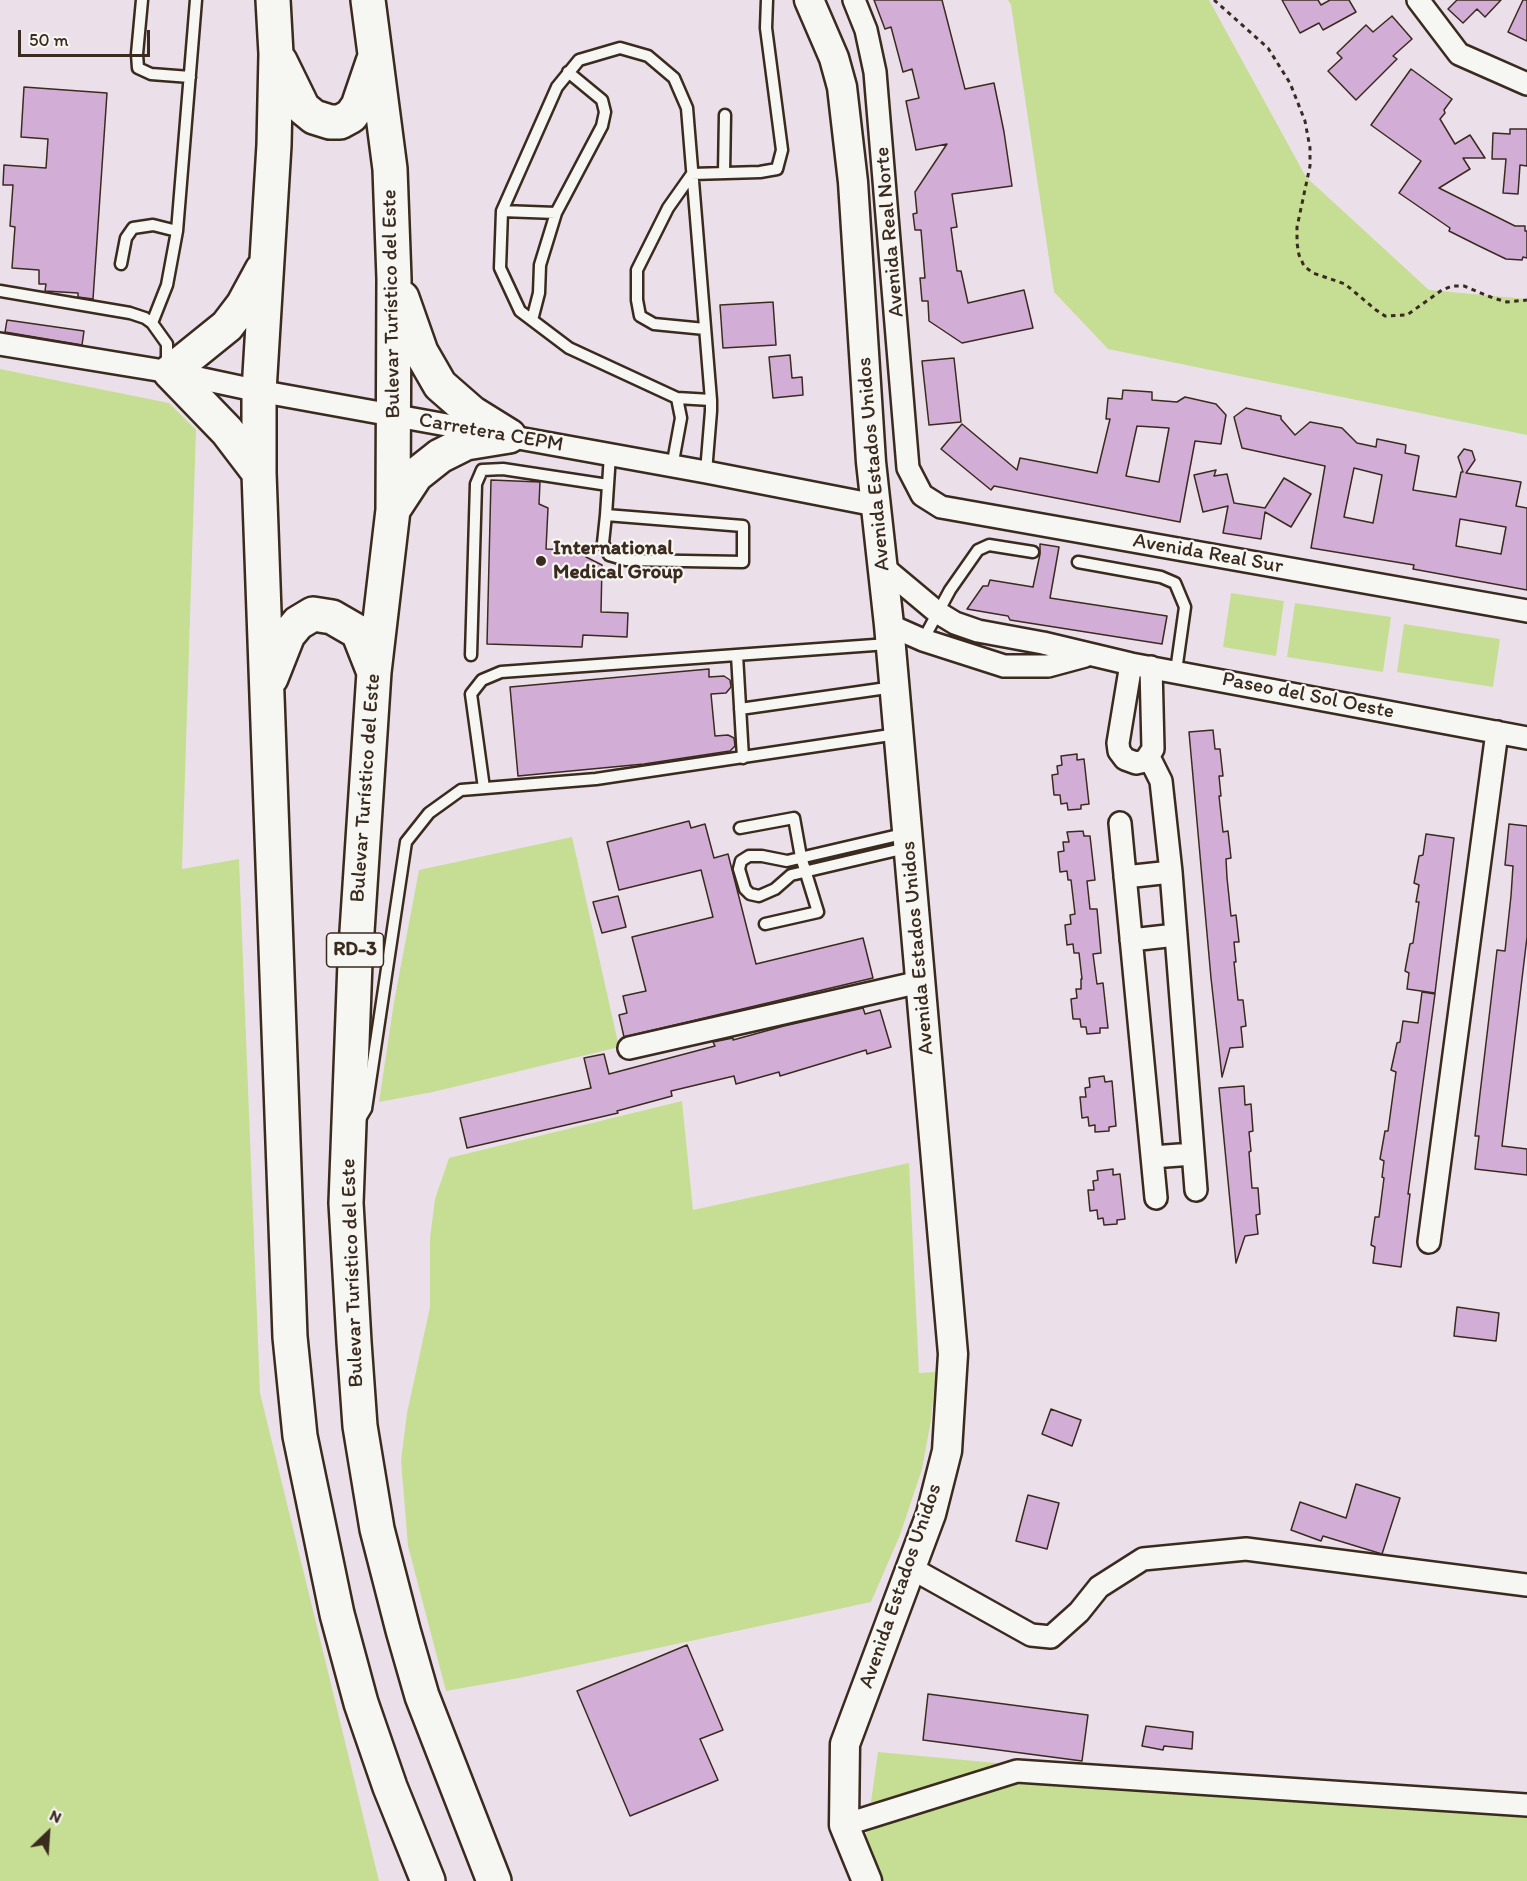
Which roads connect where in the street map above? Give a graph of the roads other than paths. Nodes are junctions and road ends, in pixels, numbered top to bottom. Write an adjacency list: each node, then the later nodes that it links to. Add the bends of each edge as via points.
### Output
1 (142, 0): 12 (lane, via 138,68 151,74)
2 (196, 0): 12 (lane)
3 (273, 0): 10 (highway)
4 (368, 0): 9 (highway, Bulevar Turístico del Este / RD-3)
5 (767, 0): 15 (lane, via 766,28 782,150 777,169)
6 (809, 0): 40 (street, Avenida Estados Unidos, via 842,87 853,182)
7 (854, 0): 36 (street, Avenida Real Norte, via 866,30 880,113)
8 (1418, 0): 13 (street, via 1459,54)
9 (375, 52): 10 (highway, via 358,106 340,122 314,117 303,108); 22 (highway, Bulevar Turístico del Este / RD-3, via 390,169)
10 (276, 54): 21 (highway)
11 (568, 72): 16 (lane, via 579,60 620,48 648,56 674,78 687,108); 17 (lane, via 556,87); 18 (lane, via 602,100 605,112 602,126)
12 (190, 77): 19 (lane)
13 (1527, 84)
14 (724, 115): 15 (lane)
15 (724, 173): 16 (lane)
16 (692, 174): 26 (lane); 26 (lane, via 668,208 637,270 637,300 640,316 654,324)
17 (502, 211): 18 (lane); 24 (lane, via 500,268 520,311)
18 (556, 213): 24 (lane, via 540,266)
19 (177, 231): 20 (lane, via 153,225 133,228 126,238); 25 (lane, via 167,285)
20 (121, 264)
21 (266, 264): 28 (highway, via 227,326); 29 (highway)
22 (394, 279): 32 (highway, Bulevar Turístico del Este / RD-3); 33 (highway, via 421,352 440,385 472,413)
23 (0, 291): 25 (lane, via 130,313)
24 (532, 320): 30 (lane, via 569,348)
25 (152, 323): 28 (lane, via 167,344)
26 (705, 329): 31 (lane)
27 (0, 344): 28 (street, Carretera CEPM)
28 (169, 372): 29 (street, Carretera CEPM); 38 (highway, via 227,431)
29 (259, 391): 32 (street, Carretera CEPM); 38 (highway)
30 (677, 398): 31 (lane); 35 (lane, via 681,418)
31 (711, 400): 37 (lane)
32 (394, 415): 33 (street, Carretera CEPM); 41 (highway, Bulevar Turístico del Este / RD-3)
33 (509, 436): 34 (street, Carretera CEPM); 41 (highway, via 466,443 440,456 416,475)
34 (610, 455): 35 (street, Carretera CEPM); 39 (lane)
35 (672, 467): 37 (street, Carretera CEPM)
36 (908, 468): 46 (street, Avenida Real Sur, via 922,495 941,507)
37 (706, 472): 40 (street, Carretera CEPM)
38 (259, 473): 59 (highway)
39 (608, 485): 42 (lane); 51 (lane, via 503,469 482,470 476,484)
40 (875, 505): 45 (street, Avenida Estados Unidos)
41 (393, 510): 57 (highway, Bulevar Turístico del Este / RD-3)
42 (606, 515): 42 (lane, via 743,526 743,562 626,560 609,555 603,543)
43 (1033, 552): 47 (lane, via 989,545 978,550)
44 (1078, 562): 56 (lane, via 1175,583 1185,607)
45 (882, 567): 47 (street, Paseo del Sol Oeste); 49 (street, Avenida Estados Unidos)
46 (1527, 611)
47 (937, 612): 48 (street, Paseo del Sol Oeste); 50 (lane)
48 (978, 631): 53 (street, Paseo del Sol Oeste); 54 (street)
49 (890, 635): 50 (street, Paseo del Sol Oeste); 52 (lane); 58 (street, Avenida Estados Unidos)
50 (923, 640): 54 (street, Paseo del Sol Oeste)
51 (471, 655)
52 (737, 655): 60 (lane); 66 (lane, via 501,672 482,680 471,694)
53 (1089, 655): 54 (street, Paseo del Sol Oeste, via 1048,666 1004,666); 55 (street, Paseo del Sol Oeste)
54 (972, 658)
55 (1141, 665): 56 (street, Paseo del Sol Oeste); 64 (street, via 1152,749); 64 (street, via 1118,736 1119,751 1125,759 1136,763)
56 (1176, 671): 61 (street, Paseo del Sol Oeste)
57 (374, 672): 59 (highway, via 358,632 332,617 313,614 288,635); 79 (highway, Bulevar Turístico del Este / RD-3)
58 (894, 687): 60 (lane); 62 (street, Avenida Estados Unidos)
59 (266, 690): 89 (highway, via 290,1337 300,1436 337,1614 361,1703)
60 (740, 709): 65 (lane)
61 (1497, 732): 63 (street, Paseo del Sol Oeste); 84 (street)
62 (899, 734): 65 (lane); 69 (street, Avenida Estados Unidos)
63 (1527, 738)
64 (1149, 757): 72 (street, via 1161,781)
65 (743, 758): 66 (lane, via 596,779)
66 (484, 788): 79 (lane, via 461,790 429,813 406,842 366,1109)
67 (1120, 823): 73 (street)
68 (740, 828): 70 (lane, via 794,818)
69 (908, 840): 70 (lane); 71 (lane); 77 (street, Avenida Estados Unidos)
70 (801, 857): 71 (lane); 71 (lane, via 787,861 749,856 741,861 739,869 745,889 759,896 791,875)
71 (806, 872): 74 (lane, via 818,912)
72 (1171, 872): 73 (street); 75 (street)
73 (1125, 877): 76 (street)
74 (765, 924)
75 (1176, 934): 76 (street); 80 (street)
76 (1131, 940): 81 (street)
77 (920, 982): 78 (street); 85 (street, Avenida Estados Unidos, via 953,1354 947,1451 931,1514)
78 (629, 1048)
79 (348, 1136): 90 (highway, Bulevar Turístico del Este / RD-3, via 346,1203 360,1426 377,1529 422,1696)
80 (1193, 1154): 81 (street); 82 (street)
81 (1152, 1157): 83 (street)
82 (1196, 1190)
83 (1156, 1198)
84 (1429, 1242)
85 (911, 1568): 86 (street, via 1031,1635 1051,1637 1099,1587 1143,1559 1246,1549); 88 (street, Avenida Estados Unidos, via 845,1744)
86 (1527, 1585)
87 (1527, 1805): 88 (street, via 1017,1771)
88 (844, 1825): 91 (street, Avenida Estados Unidos)
89 (428, 1881)
90 (494, 1881)
91 (867, 1881)

